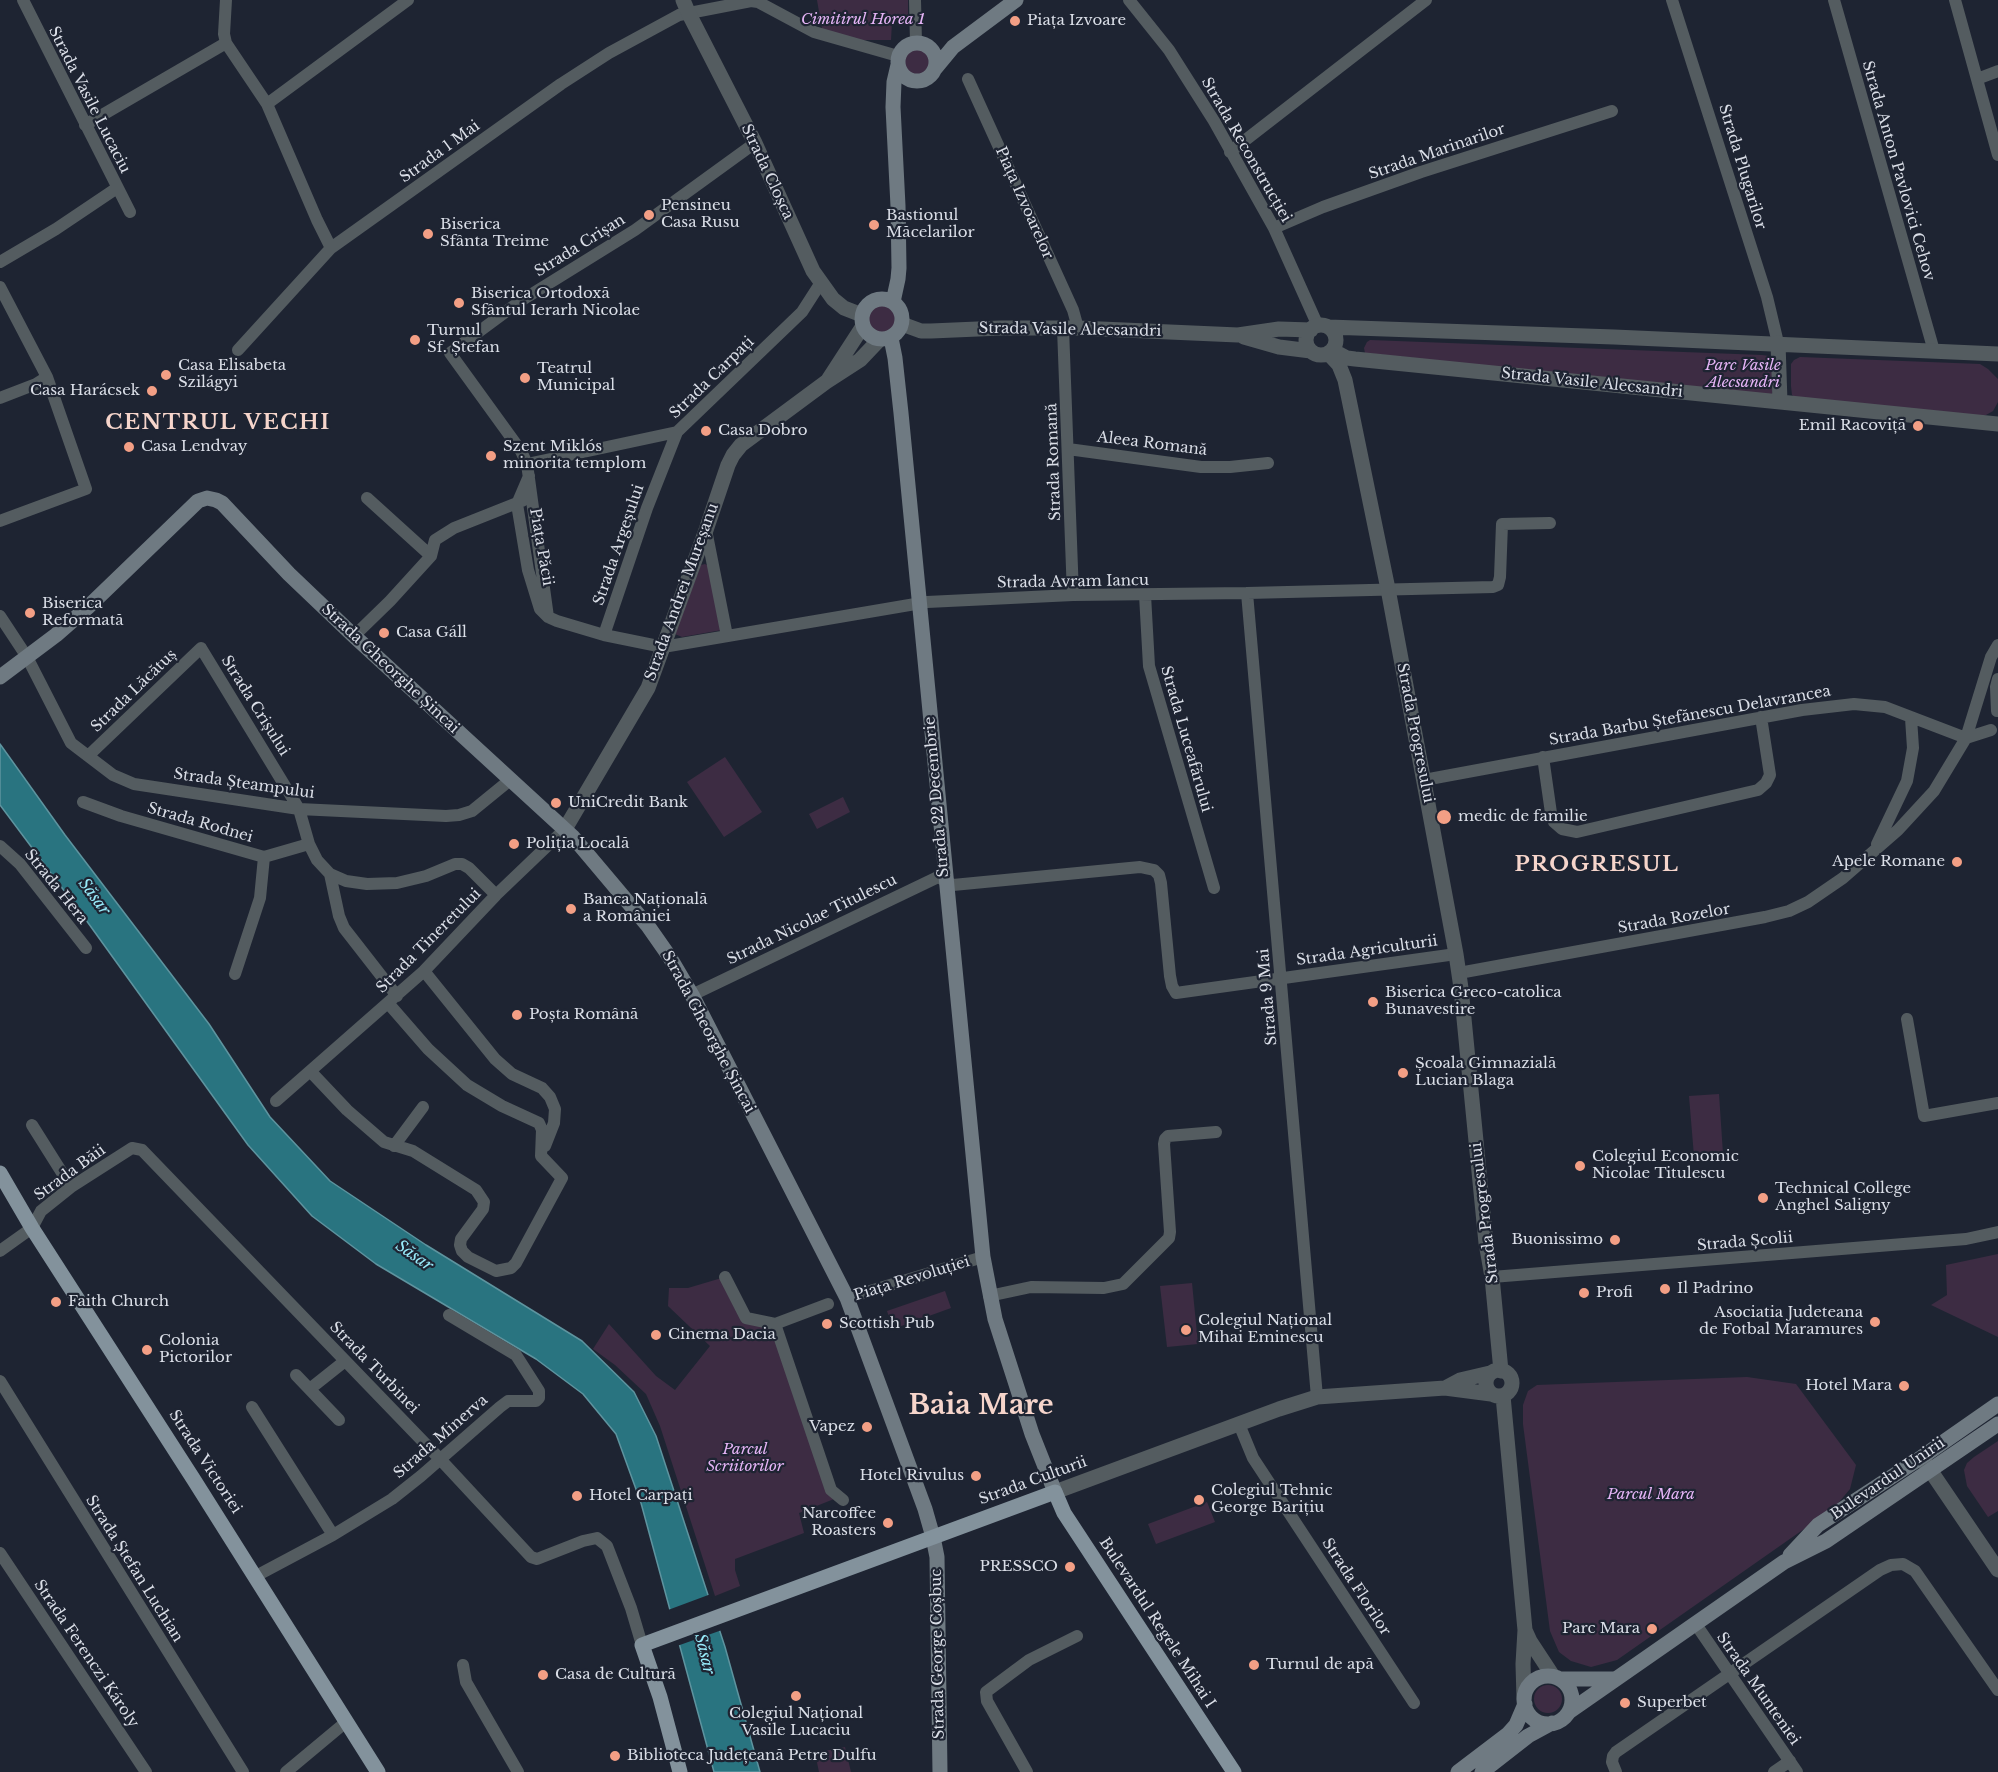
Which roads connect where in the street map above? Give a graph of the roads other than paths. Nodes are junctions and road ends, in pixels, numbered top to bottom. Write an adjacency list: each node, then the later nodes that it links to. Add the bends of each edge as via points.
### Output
1 (22, 0): 24 (street, Strada Vasile Lucaciu)
2 (226, 0): 12 (street)
3 (408, 0): 21 (street)
4 (915, 0): 13 (street)
5 (1016, 0): 14 (main road)
6 (1129, 0): 26 (street, Strada Reconstrucției, via 1185,73)
7 (1426, 0): 26 (street)
8 (1672, 0): 42 (street, Strada Plugarilor, via 1767,297)
9 (1833, 0): 45 (street, Strada Anton Pavlovici Cehov)
10 (1955, 0): 19 (street)
11 (685, 6): 15 (street, Strada 1 Mai, via 758,2 814,32); 25 (street, Strada Cloșca); 31 (street, Strada 1 Mai, via 561,84)
12 (226, 43): 21 (street); 24 (street)
13 (921, 44): 14 (main road); 15 (main road, via 903,48); 16 (main road, via 936,57)
14 (953, 47): 16 (main road)
15 (898, 61): 20 (main road, via 907,79); 22 (main road)
16 (934, 70): 20 (main road)
17 (1998, 71): 19 (street)
18 (968, 79): 38 (street, Piața Izvoarelor, via 1073,310)
19 (1977, 79): 27 (street)
20 (921, 81): 22 (main road, via 906,90)
21 (267, 104): 31 (street)
22 (893, 107): 35 (main road, via 899,234)
23 (1612, 111): 30 (street, Strada Marinarilor, via 1422,172)
24 (85, 125): 28 (street, Strada Vasile Lucaciu)
25 (755, 142): 33 (street, Strada Cloșca); 56 (street, Strada Crișan, via 635,230 519,302 450,353 521,451)
26 (1230, 152): 30 (street, Strada Reconstrucției)
27 (1998, 155)
28 (117, 188): 29 (street, Strada Vasile Lucaciu); 32 (street)
29 (130, 212)
30 (1274, 228): 39 (street, Strada Reconstrucției)
31 (331, 248): 43 (street, Strada 1 Mai)
32 (0, 262)
33 (820, 284): 36 (street, Strada Cloșca); 53 (street, Strada Carpați, via 802,312)
34 (1, 291): 48 (street)
35 (893, 302): 36 (main road, via 877,299 867,305); 37 (main road, via 901,312)
36 (862, 320): 41 (main road, via 870,336); 49 (street, Strada Andrei Mureșanu)
37 (902, 324): 38 (street, Strada Vasile Alecsandri, via 921,331); 41 (main road, via 897,334)
38 (1071, 328): 40 (street, Strada Vasile Alecsandri); 54 (street, Strada Romană)
39 (1319, 328): 40 (street, Strada Vasile Alecsandri); 42 (street, Strada Vasile Alecsandri); 44 (street, via 1306,338); 46 (street, via 1335,338)
40 (1239, 335): 44 (street, Strada Vasile Alecsandri, via 1279,347)
41 (885, 339): 49 (street, Strada Andrei Mureșanu); 69 (main road, Strada 22 Decembrie, via 895,358)
42 (1778, 344): 45 (street, Strada Vasile Alecsandri); 51 (street)
43 (238, 350)
44 (1311, 351): 46 (street, via 1320,355)
45 (1934, 351): 47 (street, Strada Vasile Alecsandri)
46 (1330, 352): 51 (street, Strada Vasile Alecsandri, via 1355,359); 64 (street, Strada Progresului, via 1345,380)
47 (1998, 354)
48 (47, 377): 50 (street); 60 (street, via 86,489)
49 (826, 382): 62 (street, Strada Andrei Mureșanu, via 741,445 728,465)
50 (0, 398)
51 (1780, 402): 52 (street, Strada Vasile Alecsandri)
52 (1998, 424)
53 (677, 432): 56 (street, Strada Carpați); 72 (street, Strada Argeșului)
54 (1068, 449): 55 (street, Aleea Romană, via 1201,467); 67 (street, Strada Romană)
55 (1268, 463)
56 (528, 470): 58 (street, Piața Păcii); 59 (street, Piața Păcii)
57 (367, 498): 63 (street)
58 (532, 503): 59 (street, Piața Păcii, via 525,500); 66 (street, Piața Păcii)
59 (518, 504): 63 (street, Piața Păcii, via 444,533 435,540); 66 (street, Piața Păcii, via 528,570)
60 (0, 520)
61 (1550, 523): 64 (street, Strada Avram Iancu, via 1502,524 1498,585)
62 (706, 530): 74 (street); 76 (street, Strada Andrei Mureșanu)
63 (430, 556): 73 (street, Piața Păcii)
64 (1388, 589): 65 (street, Strada Avram Iancu); 89 (street, Strada Progresului)
65 (1247, 593): 68 (street, Strada Avram Iancu); 106 (street, Strada 9 Mai)
66 (540, 594): 71 (street, Piața Păcii, via 540,609)
67 (1073, 595): 68 (street, Strada Avram Iancu); 69 (street, Strada Avram Iancu)
68 (1145, 595): 99 (street, Strada Luceafărului, via 1149,666)
69 (919, 602): 74 (street, Strada Avram Iancu); 98 (main road, Strada 22 Decembrie)
70 (0, 616): 78 (street, Strada Șteampului)
71 (548, 617): 72 (street, Strada Avram Iancu)
72 (604, 635): 76 (street, Strada Avram Iancu)
73 (354, 636): 78 (main road, Strada Gheorghe Șincai, via 228,510 207,498 198,501 88,607); 88 (main road, Strada Gheorghe Șincai)
74 (727, 636): 76 (street, Strada Avram Iancu)
75 (1998, 645): 85 (street, Strada Rozelor)
76 (663, 647): 92 (street, Strada Andrei Mureșanu, via 648,688)
77 (201, 648): 86 (street, Strada Lăcătuș); 91 (street, Strada Crișului)
78 (27, 657): 79 (main road); 86 (street, Strada Șteampului, via 71,743)
79 (0, 677)
80 (1998, 679): 81 (street)
81 (1997, 711): 84 (street, via 1990,721)
82 (1761, 717): 83 (street, Strada Barbu Ștefănescu Delavrancea, via 1854,704 1885,708); 87 (street, Strada Barbu Ștefănescu Delavrancea); 87 (street, via 1770,775 1758,790 1577,832 1562,829 1554,822)
83 (1911, 718): 85 (street, Strada Barbu Ștefănescu Delavrancea); 95 (street, Strada Rozelor, via 1913,748 1906,781)
84 (1994, 733): 85 (street)
85 (1966, 738): 95 (street, Strada Rozelor, via 1917,812)
86 (88, 756): 91 (street, Strada Șteampului, via 113,775 134,784)
87 (1543, 758): 89 (street, Strada Barbu Ștefănescu Delavrancea)
88 (510, 780): 91 (street, Strada Șteampului, via 472,811 459,815); 92 (main road, Strada Gheorghe Șincai)
89 (1424, 780): 102 (street, Strada Progresului)
90 (83, 802): 96 (street, Strada Rodnei)
91 (299, 809): 93 (street, Strada Crișului)
92 (566, 829): 100 (street, Strada Tineretului); 108 (main road, Strada Gheorghe Șincai, via 648,927)
93 (309, 844): 96 (street, Strada Rodnei); 97 (street, Strada Crișului)
94 (0, 846): 101 (street, Strada Hera, via 20,864)
95 (1875, 848): 105 (street, Strada Rozelor, via 1843,878 1789,911)
96 (264, 857): 104 (street, via 260,898)
97 (330, 874): 100 (street, via 357,883 397,882 462,864); 109 (street, via 344,928)
98 (945, 882): 107 (street, Strada Nicolae Titulescu, via 953,885 1140,867 1154,870 1161,883 1170,976); 108 (street, Strada Nicolae Titulescu, via 938,877 931,879); 125 (main road, Strada 22 Decembrie)
99 (1214, 888)
100 (496, 895): 103 (street, Strada Tineretului)
101 (86, 948)
102 (1456, 954): 105 (street, Strada Progresului); 106 (street, Strada Agriculturii)
103 (424, 971): 109 (street, Strada Tineretului); 119 (street, via 495,1059 550,1097 555,1109 554,1123)
104 (235, 974)
105 (1459, 974): 127 (street, Strada Progresului)
106 (1281, 979): 107 (street, Strada Agriculturii); 140 (street, Strada 9 Mai)
107 (1176, 993)
108 (692, 995): 129 (main road, Strada Gheorghe Șincai)
109 (392, 1000): 111 (street, Strada Tineretului); 119 (street, via 428,1049 467,1085 539,1123)
110 (1907, 1019): 113 (street, via 1924,1116)
111 (311, 1072): 112 (street, Strada Tineretului); 117 (street, via 369,1130)
112 (276, 1101)
113 (1998, 1103)
114 (423, 1107): 117 (street)
115 (32, 1125): 121 (street)
116 (1216, 1132): 128 (street, via 1165,1139 1169,1238 1123,1284 1104,1288 1031,1287)
117 (394, 1146): 119 (street, via 426,1158 480,1195 483,1209 460,1245 468,1257 496,1271 511,1269 516,1263 562,1178)
118 (132, 1148): 121 (street, Strada Băii); 133 (street, Strada Turbinei, via 142,1150)
119 (541, 1156)
120 (0, 1173): 122 (main road, Strada Victoriei)
121 (71, 1188): 122 (street, Strada Băii, via 41,1211)
122 (33, 1228): 124 (street, Strada Băii); 154 (main road, Strada Victoriei)
123 (1998, 1232): 127 (street, Strada Școlii, via 1966,1239)
124 (0, 1251)
125 (983, 1257): 128 (main road, Piața Revoluției); 129 (street, Piața Revoluției)
126 (725, 1277): 132 (street, via 746,1318)
127 (1492, 1277): 134 (street, Strada Progresului)
128 (989, 1296): 148 (main road, Piața Revoluției, via 1032,1434)
129 (847, 1298): 151 (main road, Piața Revoluției)
130 (828, 1304): 132 (street)
131 (449, 1315): 146 (street, Strada Minerva, via 516,1355 539,1391 539,1398 508,1401)
132 (775, 1324): 149 (street, via 831,1490)
133 (345, 1360): 137 (street); 146 (street, Strada Turbinei)
134 (1496, 1372): 138 (street, Strada Culturii, via 1460,1380); 139 (street, Strada Progresului, via 1486,1384); 139 (street, Strada Progresului, via 1508,1375 1512,1382 1510,1390)
135 (296, 1374): 137 (street)
136 (0, 1382): 171 (street, Strada Ștefan Luchian)
137 (311, 1388): 143 (street)
138 (1445, 1388): 139 (street, Strada Culturii); 140 (street, Strada Culturii)
139 (1497, 1395): 156 (street, Strada Progresului)
140 (1317, 1397): 144 (street, Strada Culturii)
141 (1998, 1404): 147 (main road, Bulevardul Unirii)
142 (252, 1407): 150 (street)
143 (339, 1420)
144 (1239, 1424): 148 (street, Strada Culturii); 165 (street, Strada Florilor, via 1253,1458)
145 (1998, 1424): 147 (main road, Bulevardul Unirii)
146 (439, 1458): 150 (street, Strada Minerva, via 392,1499); 158 (street, Strada Turbinei, via 531,1557 537,1559 597,1538 608,1546)
147 (1926, 1463): 153 (street); 155 (main road, Bulevardul Unirii, via 1818,1525 1784,1562)
148 (1055, 1492): 151 (main road, Strada Culturii); 178 (main road, Bulevardul Regele Mihai I, via 1064,1514)
149 (843, 1500)
150 (333, 1535): 154 (street, Strada Minerva)
151 (933, 1537): 158 (main road, Strada Culturii); 176 (main road, Strada George Coșbuc, via 937,1557)
152 (0, 1553): 170 (street, Strada Ferenczi Károly)
153 (1998, 1570)
154 (256, 1576): 167 (main road, Strada Victoriei)
155 (1695, 1623): 160 (street, Strada Munteniei); 162 (main road, Bulevardul Unirii)
156 (1525, 1630): 161 (street, Strada Progresului); 164 (street, Strada Progresului)
157 (1077, 1636): 177 (street, via 1029,1660 986,1692 987,1701)
158 (642, 1644): 175 (main road)
159 (464, 1665): 174 (street, via 466,1682)
160 (1730, 1674): 163 (street, via 1880,1570 1903,1564 1923,1581); 169 (street, Strada Munteniei); 181 (street, via 1616,1752 1612,1762)
161 (1557, 1678): 162 (main road); 164 (main road, via 1540,1677 1534,1681); 166 (main road, via 1567,1684 1572,1697)
162 (1613, 1679): 166 (main road, Bulevardul Unirii)
163 (1998, 1690)
164 (1525, 1701): 168 (main road, via 1532,1717); 179 (main road, via 1516,1725)
165 (1414, 1702)
166 (1569, 1711): 168 (main road, Bulevardul Unirii)
167 (346, 1722): 172 (street); 173 (main road, Strada Victoriei)
168 (1552, 1723): 180 (main road, Bulevardul Unirii, via 1528,1736)
169 (1790, 1761): 182 (street); 183 (street, Strada Munteniei)
170 (146, 1772)
171 (243, 1772)
172 (286, 1772)
173 (378, 1772)
174 (518, 1772)
175 (680, 1772)
176 (940, 1772)
177 (1027, 1772)
178 (1234, 1772)
179 (1458, 1772)
180 (1482, 1772)
181 (1617, 1772)
182 (1774, 1772)
183 (1797, 1772)

